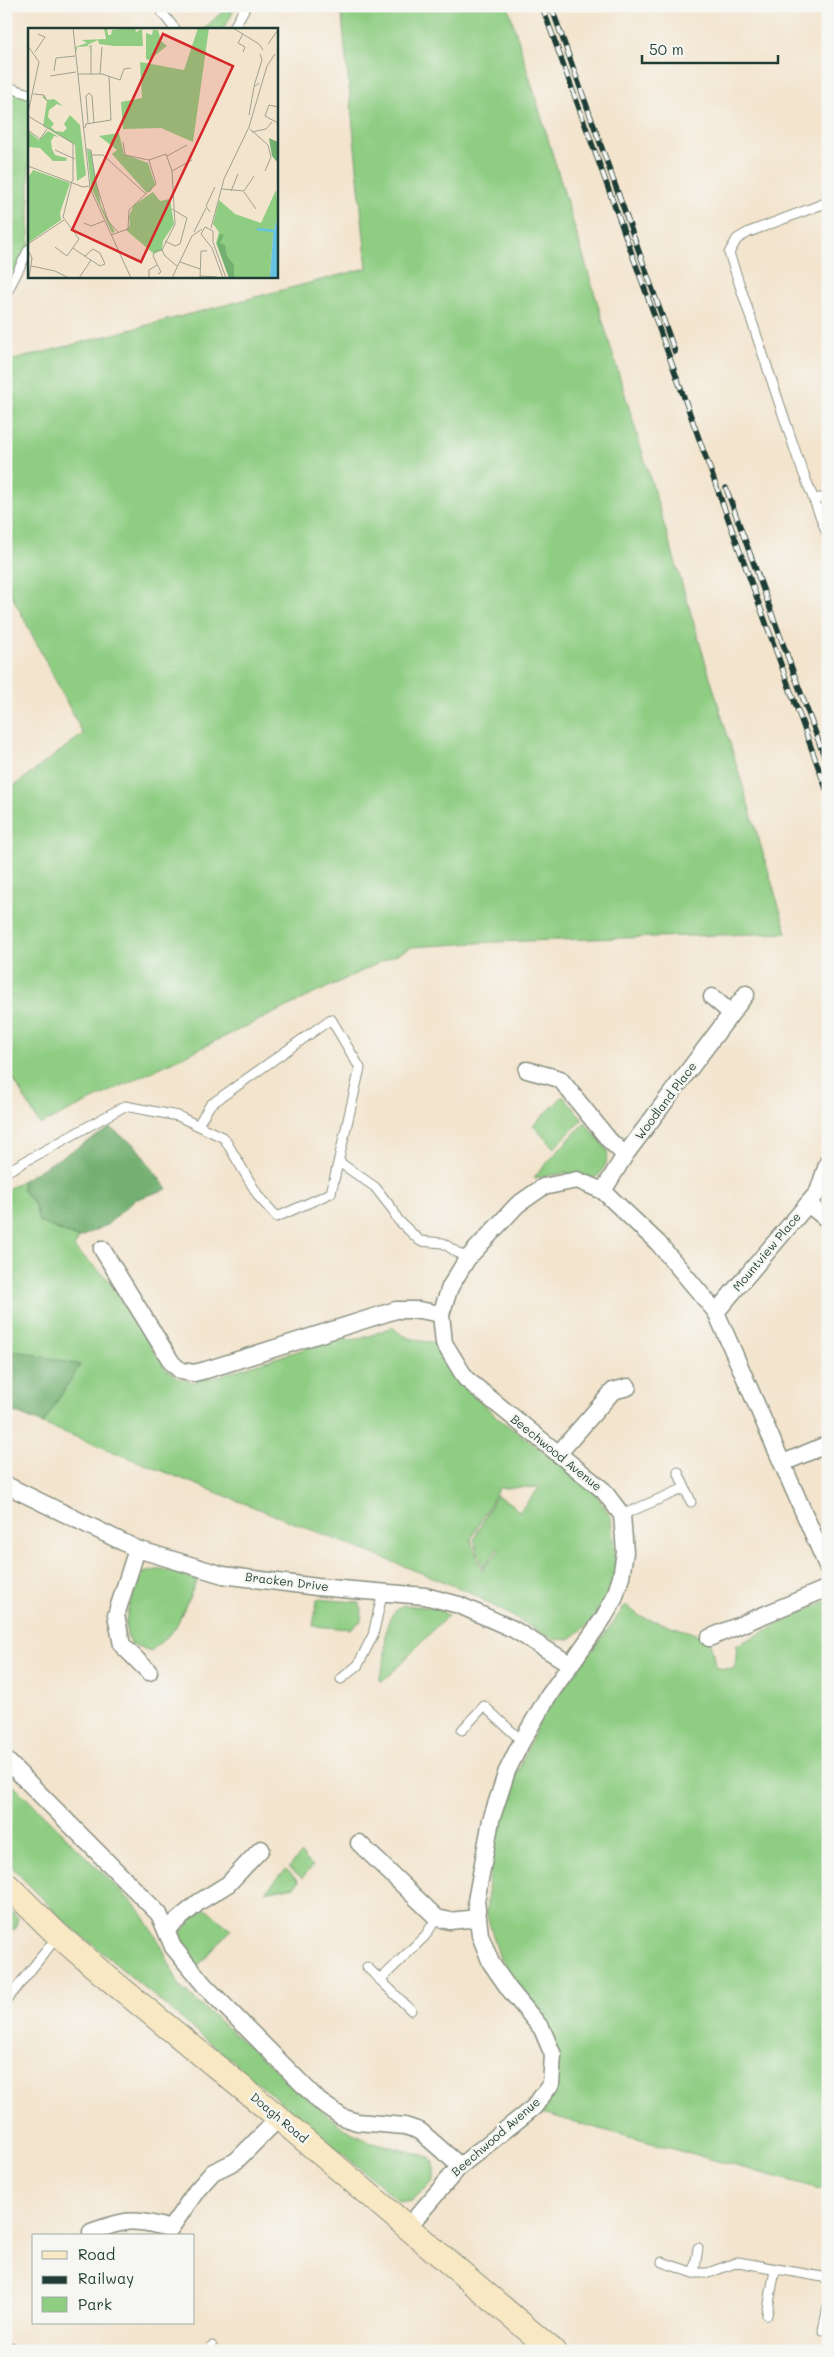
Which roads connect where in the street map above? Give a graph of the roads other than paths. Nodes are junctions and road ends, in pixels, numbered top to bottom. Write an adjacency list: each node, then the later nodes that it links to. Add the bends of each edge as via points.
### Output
1 (158, 6): 3 (lane)
2 (246, 6): 4 (lane)
3 (174, 28)
4 (234, 28)
5 (6, 81): 6 (lane, via 11,88)
6 (28, 94)
7 (828, 202): 11 (lane, via 749,232 736,240 729,253)
8 (28, 251): 9 (lane)
9 (6, 294)
10 (828, 497): 11 (lane)
11 (813, 499): 12 (lane)
12 (828, 536)
13 (746, 994): 15 (street, Woodland Place)
14 (712, 997): 15 (street)
15 (731, 1013): 18 (street, Woodland Place)
16 (527, 1070): 18 (street, via 560,1079)
17 (198, 1125): 19 (lane, via 224,1138 259,1197 277,1217 332,1193); 19 (lane, via 210,1106 330,1019 360,1068); 21 (lane, via 178,1116 125,1106)
18 (625, 1155): 22 (street, Woodland Place)
19 (339, 1162): 26 (lane, via 375,1187 398,1220 420,1240 443,1243)
20 (828, 1162): 23 (street, Mountview Place, via 818,1192)
21 (6, 1172)
22 (602, 1191): 26 (street, Beechwood Avenue, via 577,1180 543,1187 517,1205); 27 (street, Beechwood Avenue, via 658,1243)
23 (808, 1204): 24 (street); 27 (street, Mountview Place)
24 (828, 1220)
25 (102, 1248): 28 (street, via 166,1354 181,1371 194,1373 206,1370 396,1310)
26 (467, 1259): 28 (street, Beechwood Avenue, via 450,1287)
27 (716, 1312): 32 (street, Beechwood Avenue)
28 (441, 1314): 31 (street, Beechwood Avenue, via 444,1343 466,1379)
29 (628, 1387): 31 (street, via 613,1391)
30 (828, 1444): 32 (street)
31 (558, 1454): 37 (street, Beechwood Avenue, via 603,1490)
32 (783, 1463): 39 (street, Beechwood Avenue)
33 (678, 1472): 35 (lane)
34 (6, 1486): 38 (street, Bracken Drive)
35 (685, 1488): 36 (lane); 37 (lane)
36 (691, 1502)
37 (622, 1516): 43 (street, Beechwood Avenue, via 625,1552 614,1599)
38 (137, 1549): 41 (street, Bracken Drive, via 223,1575 317,1587); 44 (street, via 116,1615 122,1645)
39 (828, 1568)
40 (828, 1588): 42 (street)
41 (383, 1591): 43 (street, Bracken Drive, via 425,1596 459,1605 513,1628); 45 (lane, via 373,1635 358,1666)
42 (709, 1638)
43 (570, 1664): 47 (street, Beechwood Avenue)
44 (149, 1672)
45 (341, 1679)
46 (462, 1730): 47 (lane, via 484,1706)
47 (522, 1741): 53 (street, Beechwood Avenue, via 507,1772 491,1820 476,1901)
48 (6, 1760): 54 (street, via 159,1914)
49 (359, 1843): 52 (street)
50 (260, 1849): 54 (street, via 228,1884 199,1902)
51 (6, 1884): 55 (main road, Doagh Road)
52 (437, 1918): 53 (street, via 450,1921); 57 (lane, via 425,1936)
53 (477, 1918): 61 (street, Beechwood Avenue, via 480,1935 492,1963 542,2029 552,2056 551,2084 534,2107)
54 (166, 1930): 61 (street, via 173,1947 205,1986 319,2101 342,2117 357,2122 405,2126 420,2131)
55 (58, 1935): 58 (lane); 60 (main road, Doagh Road)
56 (367, 1967): 57 (lane)
57 (380, 1980): 59 (lane)
58 (6, 2001)
59 (411, 2010)
60 (279, 2118): 62 (main road, Doagh Road); 63 (street, via 236,2161 214,2172 170,2229 132,2220)
61 (460, 2166): 62 (street, Beechwood Avenue)
62 (408, 2227): 72 (main road, Doagh Road)
63 (91, 2232)
64 (698, 2248): 67 (lane)
65 (662, 2262): 67 (lane)
66 (775, 2269): 67 (lane, via 738,2262 708,2273); 68 (lane); 70 (lane)
67 (694, 2273)
68 (828, 2278)
69 (828, 2307): 71 (lane)
70 (767, 2315)
71 (823, 2330)
72 (549, 2350)

